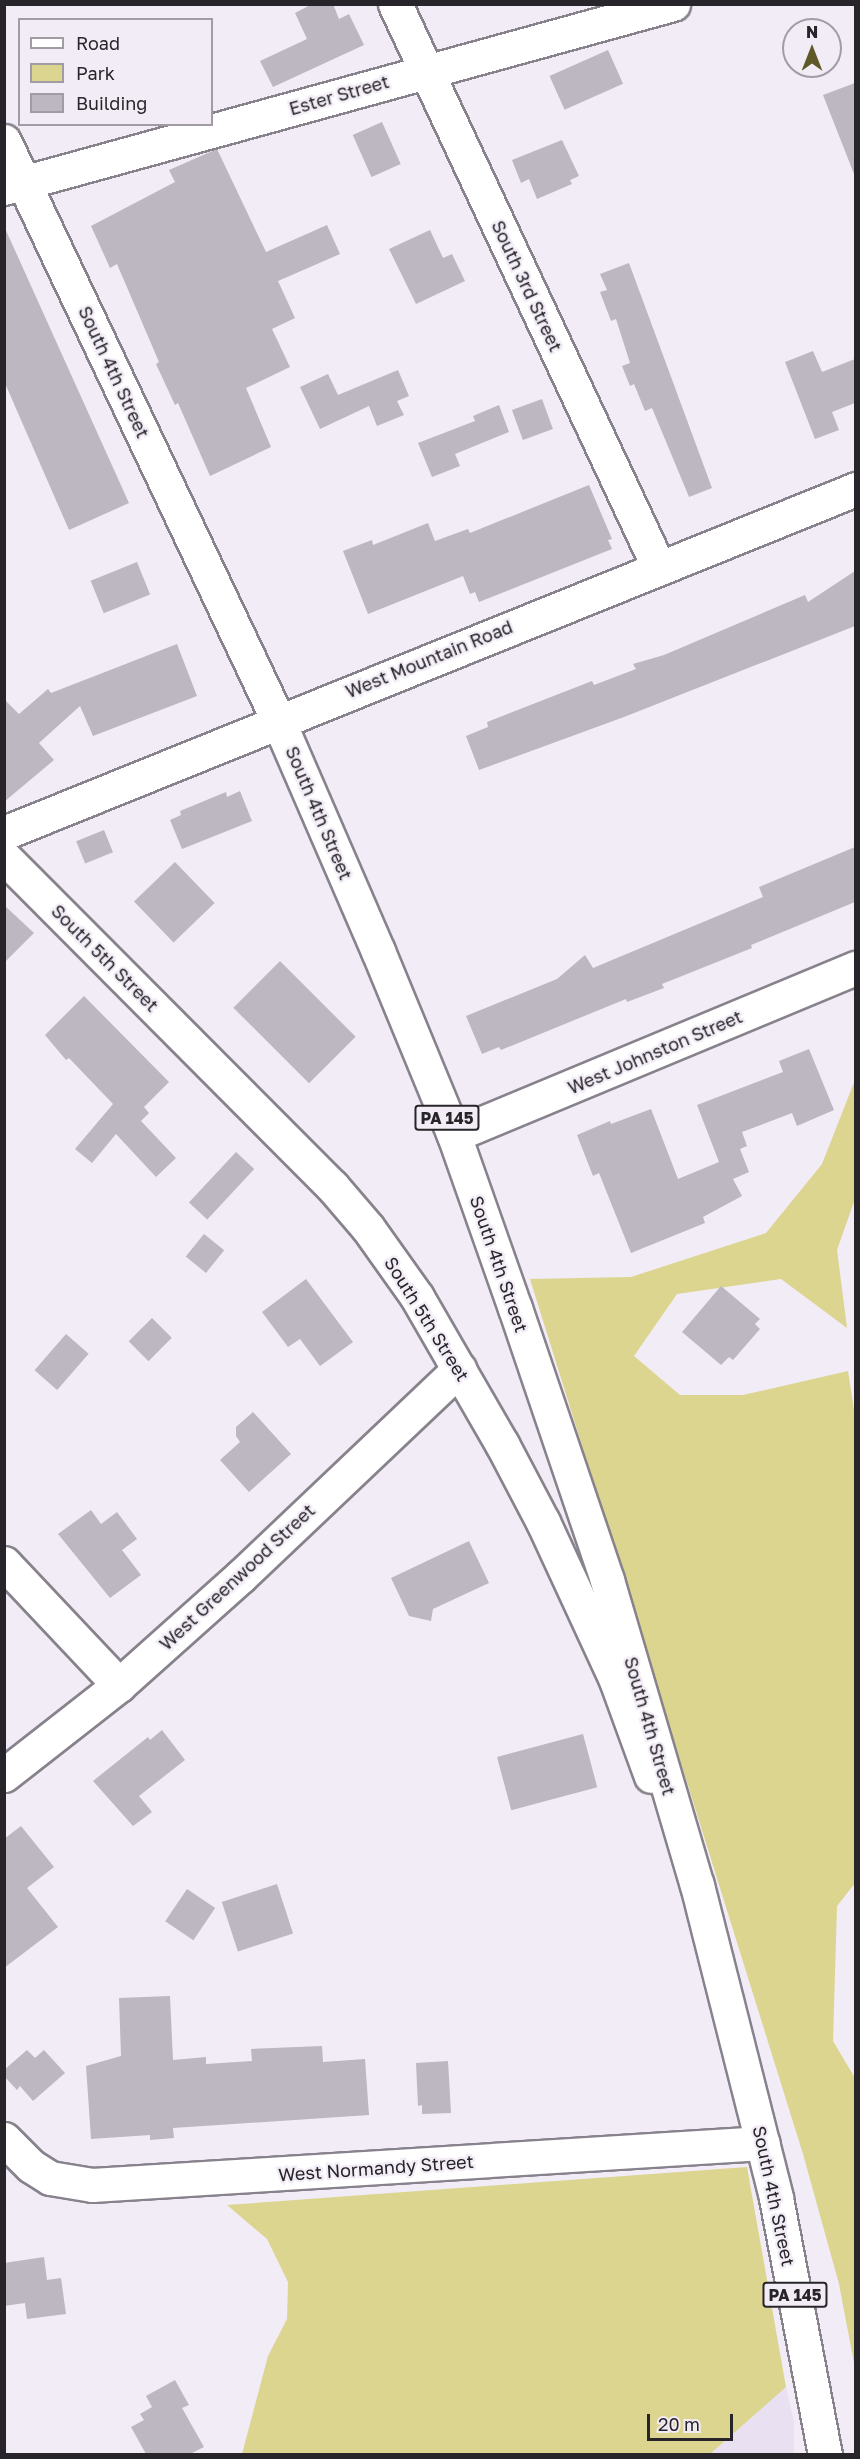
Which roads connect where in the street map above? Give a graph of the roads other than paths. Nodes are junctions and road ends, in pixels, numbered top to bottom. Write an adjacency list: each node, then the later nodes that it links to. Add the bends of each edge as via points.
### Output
1 (395, 4): 3 (street, South 3rd Street)
2 (674, 4): 3 (street, Ester Street)
3 (426, 71): 5 (street, Ester Street); 7 (street, South 3rd Street)
4 (4, 141): 5 (street, South 4th Street / PA 145)
5 (14, 185): 8 (street, South 4th Street / PA 145)
6 (855, 489): 7 (street, West Mountain Road)
7 (659, 568): 8 (street, West Mountain Road)
8 (278, 720): 9 (street, West Mountain Road); 12 (street, South 4th Street / PA 145)
9 (4, 833)
10 (4, 857): 13 (street, South 5th Street, via 332,1186 368,1228 417,1297)
11 (855, 968): 12 (street, West Johnston Street)
12 (454, 1135): 17 (street, South 4th Street / PA 145, via 606,1580)
13 (459, 1369): 15 (street, West Greenwood Street, via 241,1576); 17 (street, South 5th Street, via 523,1483 581,1600)
14 (4, 1563): 15 (street)
15 (119, 1685): 16 (street, West Greenwood Street)
16 (4, 1774)
17 (697, 1885): 19 (street, South 4th Street / PA 145)
18 (4, 2139): 19 (street, West Normandy Street, via 31,2166 50,2178 92,2185)
19 (763, 2143): 20 (street, South 4th Street / PA 145)
20 (825, 2450)

